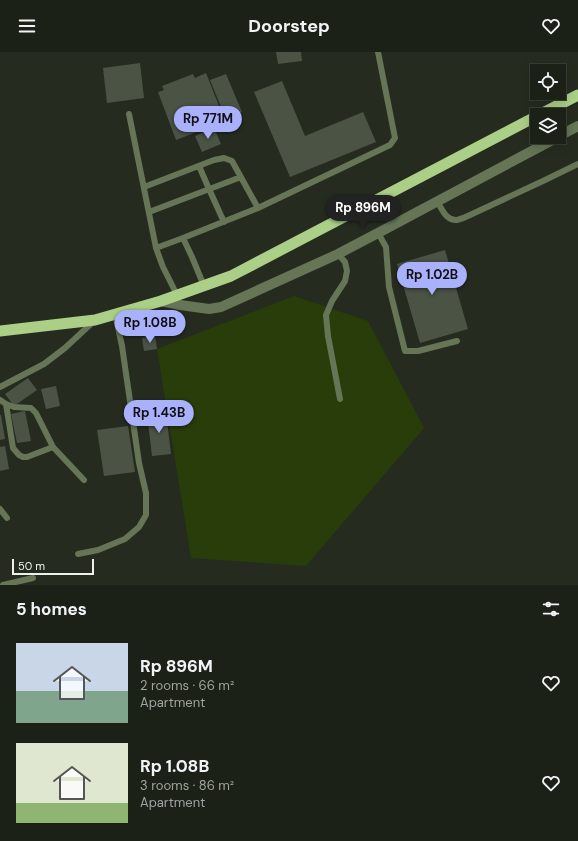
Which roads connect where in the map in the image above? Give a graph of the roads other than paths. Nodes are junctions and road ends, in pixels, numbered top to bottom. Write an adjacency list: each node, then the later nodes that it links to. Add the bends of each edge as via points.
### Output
1 (378, 52): 15 (lane, via 395,138 390,145)
2 (578, 94): 3 (highway)
3 (553, 108)
4 (129, 114): 12 (lane)
5 (530, 120): 22 (highway, via 231,276)
6 (578, 126): 7 (street)
7 (566, 133)
8 (545, 144): 14 (street)
9 (578, 164): 14 (lane, via 457,220 450,219)
10 (199, 166): 11 (lane, via 224,158 232,161); 12 (lane); 13 (lane)
11 (241, 177): 13 (lane); 15 (lane)
12 (144, 187): 16 (lane)
13 (209, 190): 16 (lane); 17 (lane)
14 (437, 201): 18 (street)
15 (258, 208): 17 (lane)
16 (149, 212): 20 (lane)
17 (224, 222): 19 (lane)
18 (378, 233): 21 (street); 28 (lane, via 386,248 389,287 405,351 418,351)
19 (183, 238): 20 (lane); 22 (lane)
20 (156, 248): 23 (lane)
21 (338, 254): 24 (street, via 221,307 209,309); 30 (lane, via 345,262 347,271 345,281 326,315)
22 (204, 286): 23 (highway)
23 (177, 295): 24 (highway)
24 (161, 301): 25 (highway)
25 (115, 314): 26 (highway); 37 (lane, via 146,493 146,515 125,539 98,550)
26 (95, 320): 27 (highway); 29 (lane, via 44,364)
27 (0, 331)
28 (457, 341)
29 (0, 387)
30 (340, 399)
31 (0, 400): 32 (lane)
32 (6, 404): 33 (lane, via 31,408 36,412); 33 (lane, via 13,448 19,455 27,457)
33 (53, 448): 34 (lane)
34 (84, 480)
35 (0, 509): 36 (lane)
36 (7, 518)
37 (78, 554)
38 (33, 578): 39 (lane)
39 (3, 585)

